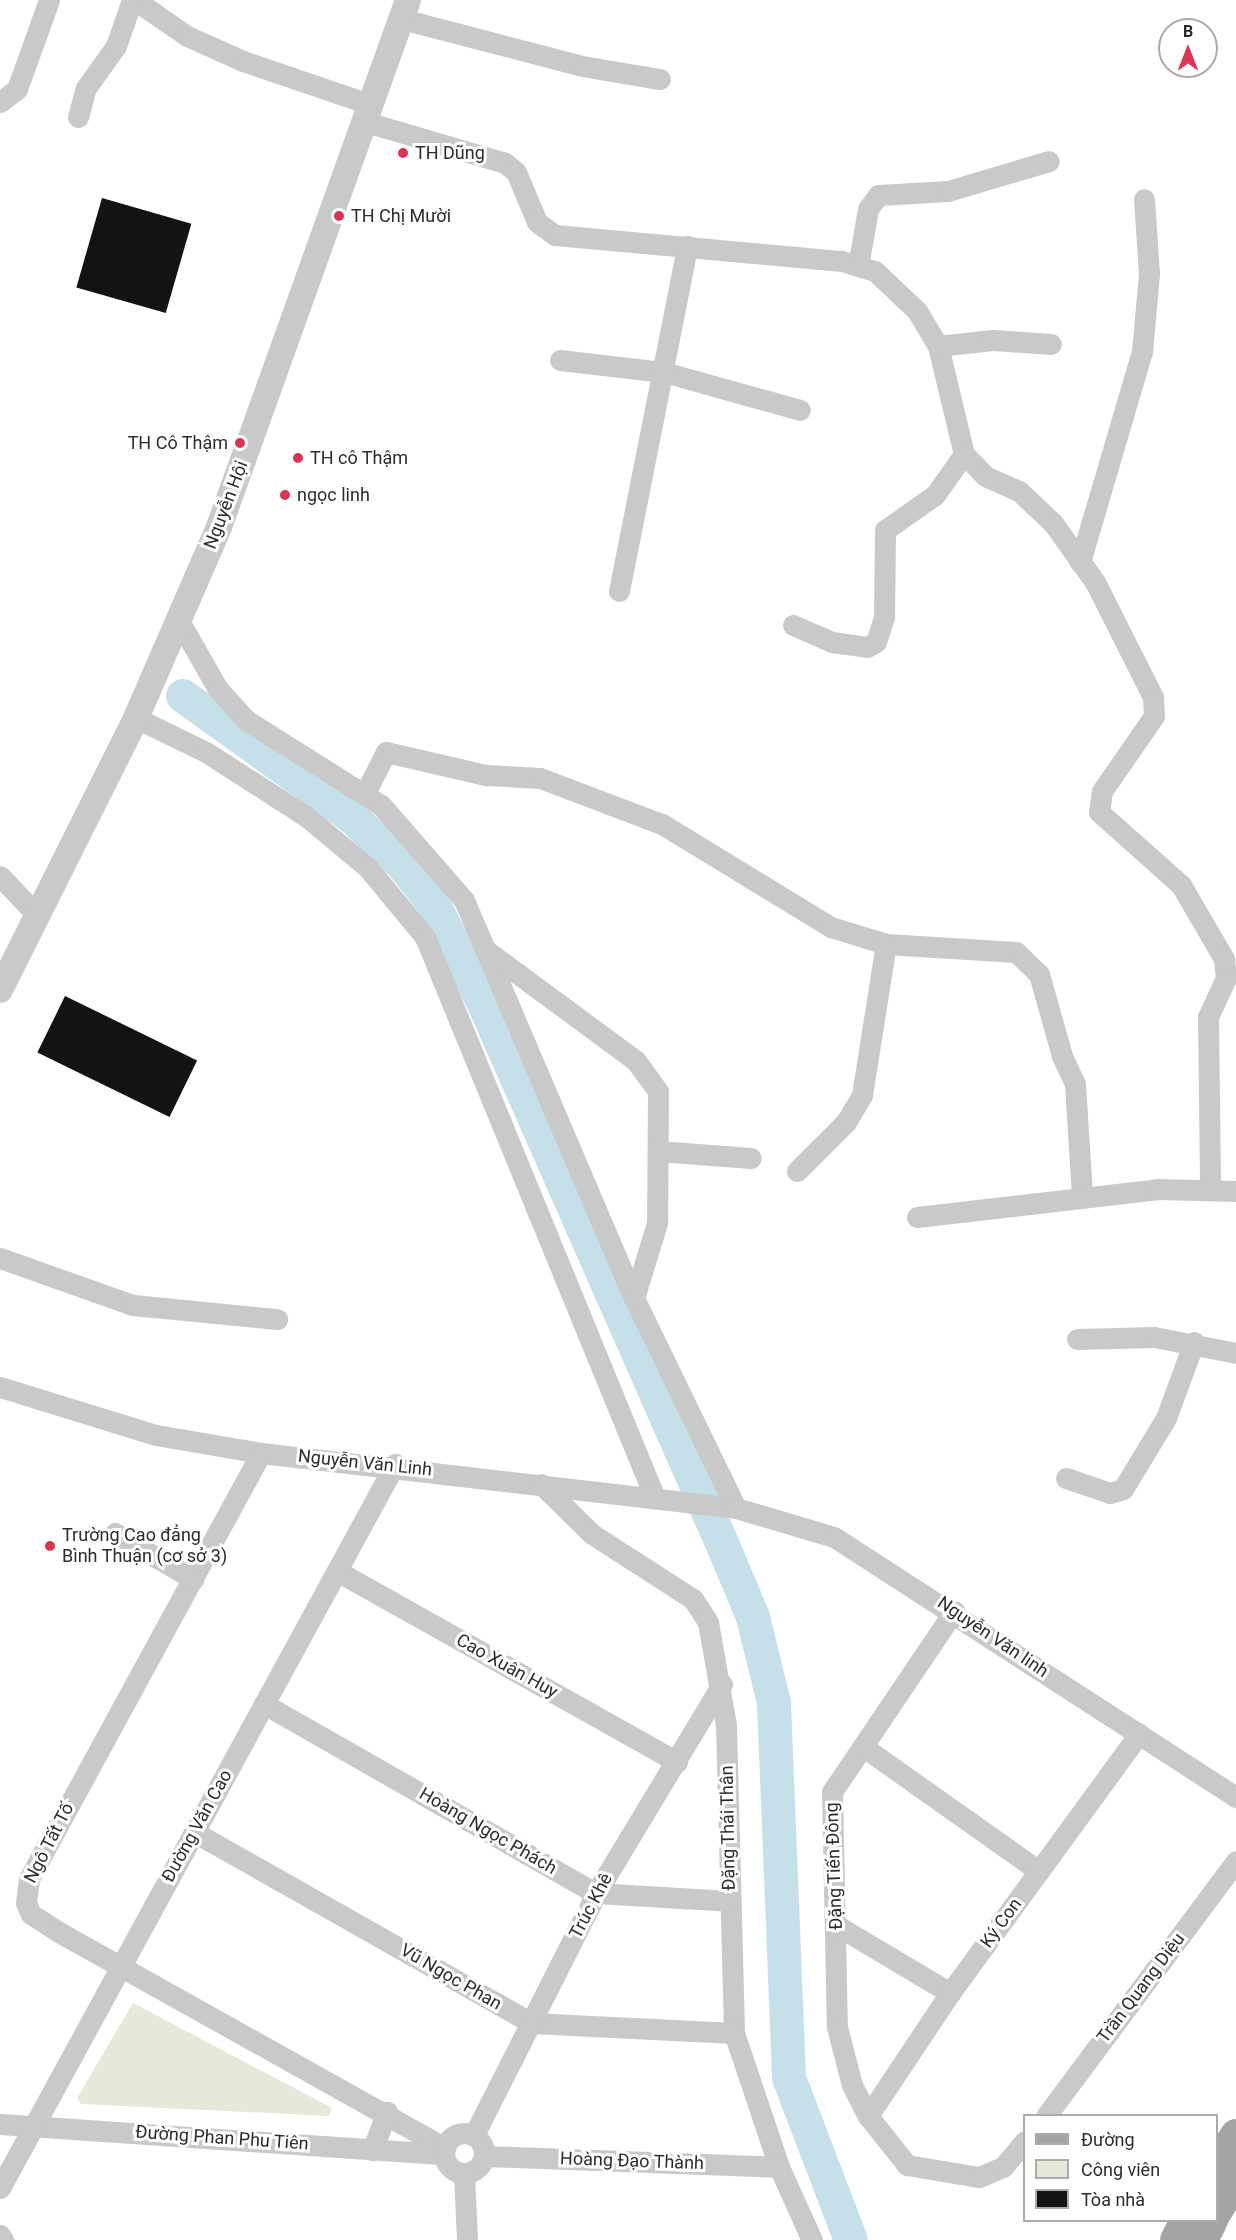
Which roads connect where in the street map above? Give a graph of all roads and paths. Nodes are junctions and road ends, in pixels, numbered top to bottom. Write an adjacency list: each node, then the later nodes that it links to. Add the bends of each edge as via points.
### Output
1 (49, 0): 5 (street, via 17,89)
2 (134, 0): 6 (street, via 187,36); 7 (street, via 116,46 86,88)
3 (407, 5): 4 (street, via 592,69); 6 (street, Nguyễn Hội)
4 (660, 79)
5 (0, 102)
6 (369, 113): 10 (street, via 505,163 516,172 537,222 555,235); 20 (street, Nguyễn Hội, via 219,527)
7 (78, 117)
8 (1049, 160): 11 (street, via 948,191 878,195 868,209)
9 (1144, 199): 18 (street, via 1149,274 1142,352)
10 (687, 246): 11 (street); 15 (street)
11 (858, 266): 13 (street, via 896,288)
12 (1051, 344): 13 (street, via 993,340)
13 (938, 346): 17 (street)
14 (560, 360): 15 (street)
15 (664, 372): 16 (street); 19 (street)
16 (800, 410)
17 (964, 454): 18 (street, via 986,476 1035,505); 21 (street, via 935,495 885,530 884,617 876,642 867,647 832,642)
18 (1080, 562): 28 (street, via 1155,708 1150,725 1102,791 1099,812 1192,900 1214,935)
19 (619, 591)
20 (178, 619): 22 (street, Nguyễn Hội); 23 (street, via 218,688 246,720)
21 (793, 625)
22 (136, 718): 25 (street, Nguyễn Hội); 48 (street, via 206,752 307,817 368,868 425,937)
23 (366, 793): 26 (street, via 386,752 576,788 705,846 831,927); 27 (street, via 407,831 464,900)
24 (0, 876): 25 (street)
25 (35, 913): 29 (street, Nguyễn Hội)
26 (886, 944): 32 (street, via 862,1095 846,1122); 35 (street, via 1016,952 1039,974 1080,1103)
27 (485, 950): 30 (street, via 651,1077 661,1106); 38 (street)
28 (1231, 977): 33 (street, via 1208,1017)
29 (0, 990)
30 (658, 1151): 31 (street); 38 (street, via 657,1223)
31 (751, 1158)
32 (797, 1171)
33 (1210, 1187): 34 (street); 35 (street)
34 (1236, 1191)
35 (1082, 1196): 36 (street)
36 (917, 1217)
37 (0, 1258): 39 (street, via 133,1305)
38 (634, 1298): 49 (street)
39 (277, 1319)
40 (1077, 1339): 41 (street)
41 (1194, 1342): 42 (street); 46 (street, via 1166,1418 1123,1489 1110,1493)
42 (1236, 1353)
43 (0, 1387): 44 (street, Nguyễn Văn Linh, via 156,1435)
44 (261, 1453): 45 (street, Nguyễn Văn Linh); 52 (street, Ngô Tất Tố)
45 (395, 1464): 47 (street, Nguyễn Văn Linh); 51 (street, Đường Văn Cao)
46 (1066, 1478)
47 (541, 1484): 48 (street, Nguyễn Văn Linh); 54 (street, Đặng Thái Thân, via 592,1534 693,1599 708,1622)
48 (654, 1498): 49 (street, Nguyễn Văn Linh)
49 (736, 1508): 53 (street, Nguyễn Văn linh, via 834,1537)
50 (115, 1533): 52 (street)
51 (337, 1571): 55 (street, Đường Văn Cao); 58 (street, Cao Xuân Huy)
52 (193, 1579): 66 (street, Ngô Tất Tố, via 25,1888 31,1914)
53 (954, 1611): 56 (street, Nguyễn Văn linh); 57 (street, Đặng Tiến Đông)
54 (722, 1684): 58 (street, Trúc Khê); 64 (street, Đặng Thái Thân)
55 (264, 1704): 60 (street, Đường Văn Cao); 63 (street, Hoàng Ngọc Phách)
56 (1139, 1734): 59 (street, Nguyễn Văn linh); 62 (street, Ký Con)
57 (865, 1748): 62 (street); 65 (street, Đặng Tiến Đông, via 832,1792)
58 (677, 1762): 63 (street, Trúc Khê)
59 (1236, 1797)
60 (194, 1832): 66 (street, Đường Văn Cao); 68 (street, Vũ Ngọc Phan)
61 (1236, 1861): 71 (street, Trần Quang Diệu)
62 (1039, 1872): 67 (street, Ký Con)
63 (596, 1893): 64 (street, Hoàng Ngọc Phách); 68 (street, Trúc Khê)
64 (729, 1901): 69 (street, Đặng Thái Thân)
65 (836, 1925): 67 (street); 72 (street, Đặng Tiến Đông, via 837,2027 852,2085)
66 (121, 1966): 70 (street, Ngô Tất Tố); 74 (street, Đường Văn Cao)
67 (950, 1993): 72 (street, Ký Con)
68 (531, 2023): 69 (street, Vũ Ngọc Phan); 75 (street, Trúc Khê)
69 (734, 2033): 82 (street, Đặng Thái Thân)
70 (387, 2112): 78 (street); 79 (street, Ngô Tất Tố)
71 (1047, 2114)
72 (868, 2116): 77 (street, via 907,2165 934,2174 992,2174)
73 (0, 2124): 74 (street, Đường Phan Phu Tiên)
74 (35, 2124): 78 (street, Đường Phan Phu Tiên); 85 (street, Đường Văn Cao)
75 (474, 2135): 79 (street, via 460,2133); 80 (street)
76 (1236, 2135): 81 (main road)
77 (1023, 2143)
78 (372, 2150): 79 (street, Đường Phan Phu Tiên)
79 (444, 2151): 83 (street, via 450,2168)
80 (485, 2156): 82 (street, Hoàng Đạo Thành); 83 (street, via 476,2170)
81 (1218, 2163)
82 (779, 2166): 92 (street, Đặng Thái Thân)
83 (464, 2174): 91 (street)
84 (1236, 2179): 86 (main road)
85 (0, 2188)
86 (1218, 2209)
87 (1185, 2222): 93 (main road)
88 (1211, 2222): 94 (main road)
89 (0, 2235): 90 (street)
90 (3, 2240)
91 (467, 2240)
92 (812, 2240)
93 (1176, 2240)
94 (1202, 2240)

